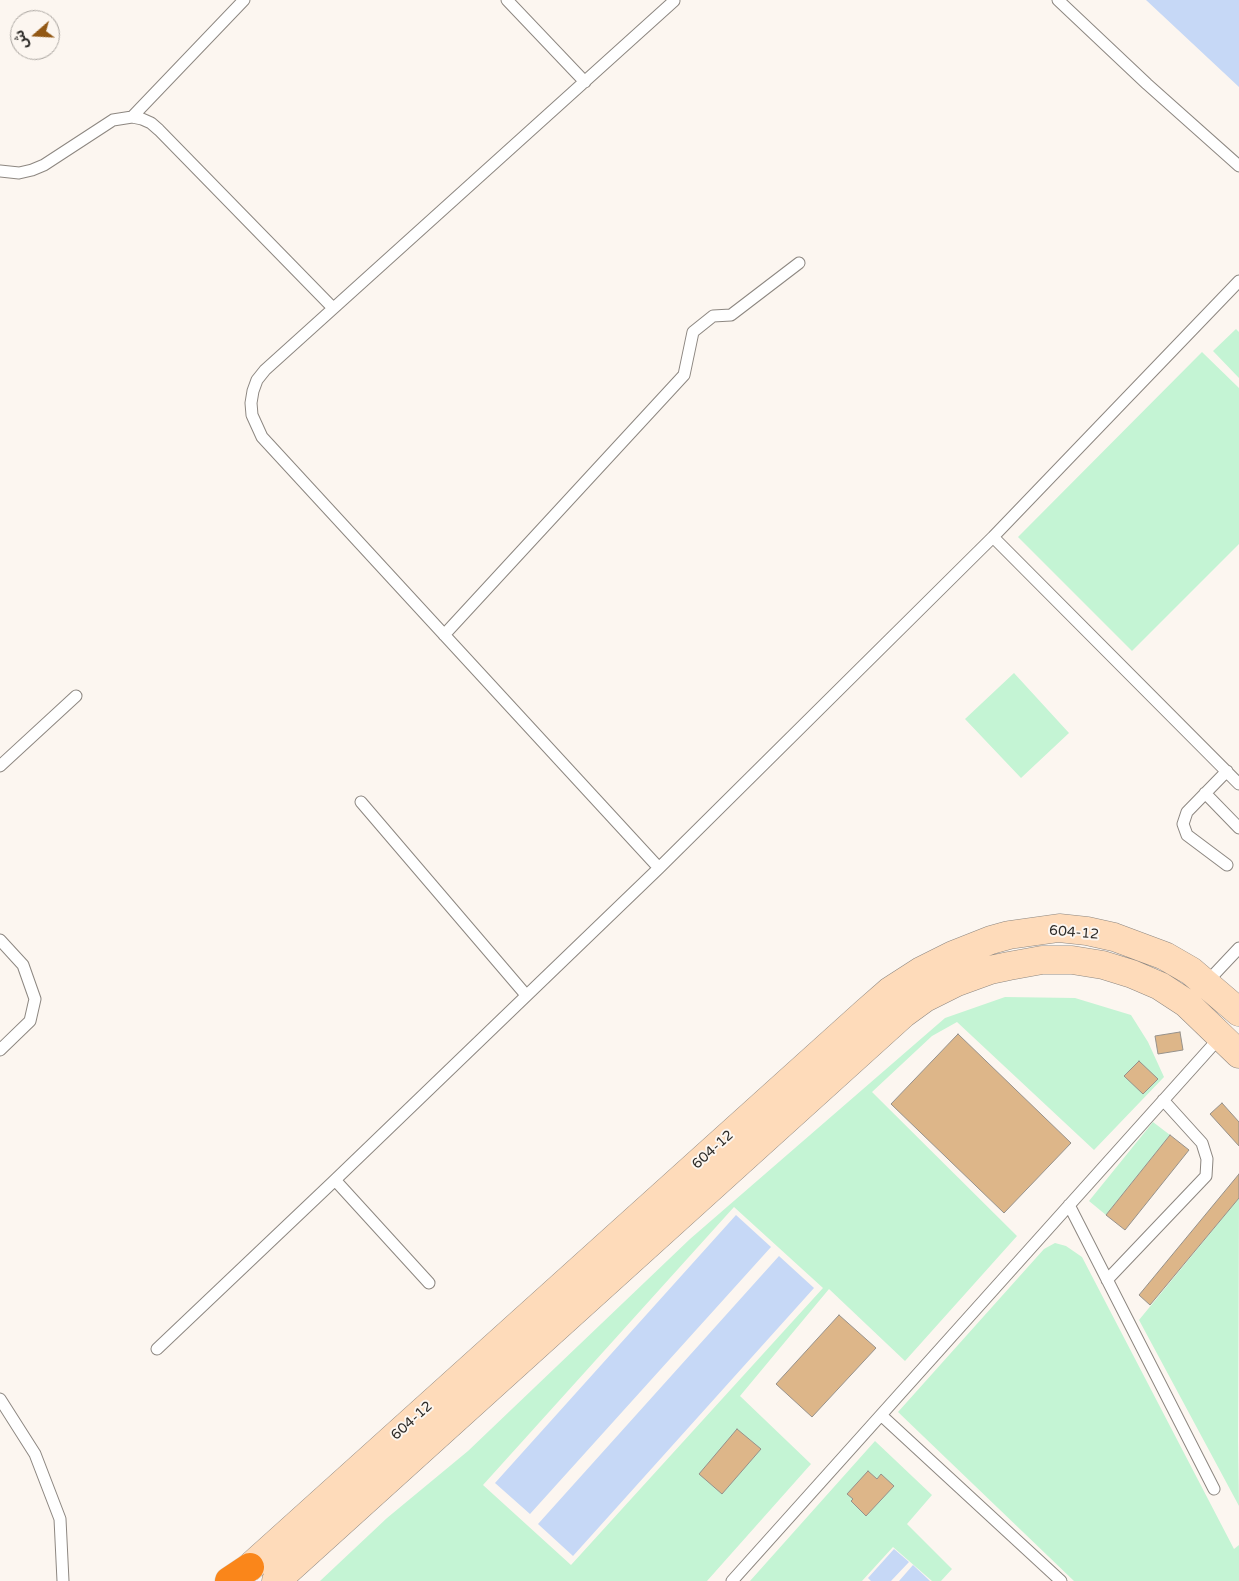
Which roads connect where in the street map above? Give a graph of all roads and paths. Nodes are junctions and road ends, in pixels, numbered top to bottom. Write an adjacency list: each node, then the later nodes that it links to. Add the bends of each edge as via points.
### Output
1 (244, 0): 6 (lane)
2 (507, 0): 5 (lane)
3 (1058, 0): 7 (lane)
4 (674, 2): 5 (lane)
5 (585, 82): 11 (lane)
6 (132, 117): 8 (lane, via 112,120 44,165 19,173); 11 (lane, via 151,123 159,130)
7 (1239, 166)
8 (0, 172)
9 (799, 263): 13 (lane, via 731,316 713,316 693,332 684,375)
10 (1239, 281): 12 (lane)
11 (333, 308): 13 (lane, via 264,370 252,391 252,415 262,437)
12 (993, 537): 16 (lane); 22 (lane)
13 (444, 635): 22 (lane)
14 (76, 696): 15 (lane)
15 (0, 766)
16 (1227, 772): 17 (lane); 18 (lane)
17 (1239, 784)
18 (1205, 794): 20 (lane); 21 (lane, via 1187,812 1185,830)
19 (360, 802): 26 (lane)
20 (1239, 828)
21 (1227, 866)
22 (659, 868): 26 (lane)
23 (0, 940): 29 (lane, via 23,965 35,999 30,1021)
24 (1239, 948): 25 (lane)
25 (1206, 983): 27 (main road, 604-12); 39 (main road, 604-12, via 1165,956 1140,945 1087,931 1059,928 991,940 922,971 890,991 866,1012)
26 (526, 995): 31 (lane)
27 (1239, 1012)
28 (1230, 1045): 30 (lane); 41 (main road, 604-12, via 1186,1003 1160,986 1103,965 1072,960 1042,960 990,970 925,998 903,1014)
29 (0, 1050)
30 (1163, 1100): 32 (lane); 33 (lane, via 1202,1143 1207,1159 1206,1176)
31 (335, 1180): 34 (lane); 35 (lane)
32 (1069, 1205): 33 (lane); 37 (lane)
33 (1107, 1280): 38 (lane)
34 (429, 1283)
35 (157, 1349)
36 (0, 1399): 40 (lane, via 35,1454 60,1519)
37 (881, 1415): 42 (lane); 43 (lane)
38 (1214, 1489)
39 (240, 1574)
40 (63, 1581)
41 (276, 1581)
42 (732, 1581)
43 (1061, 1581)

